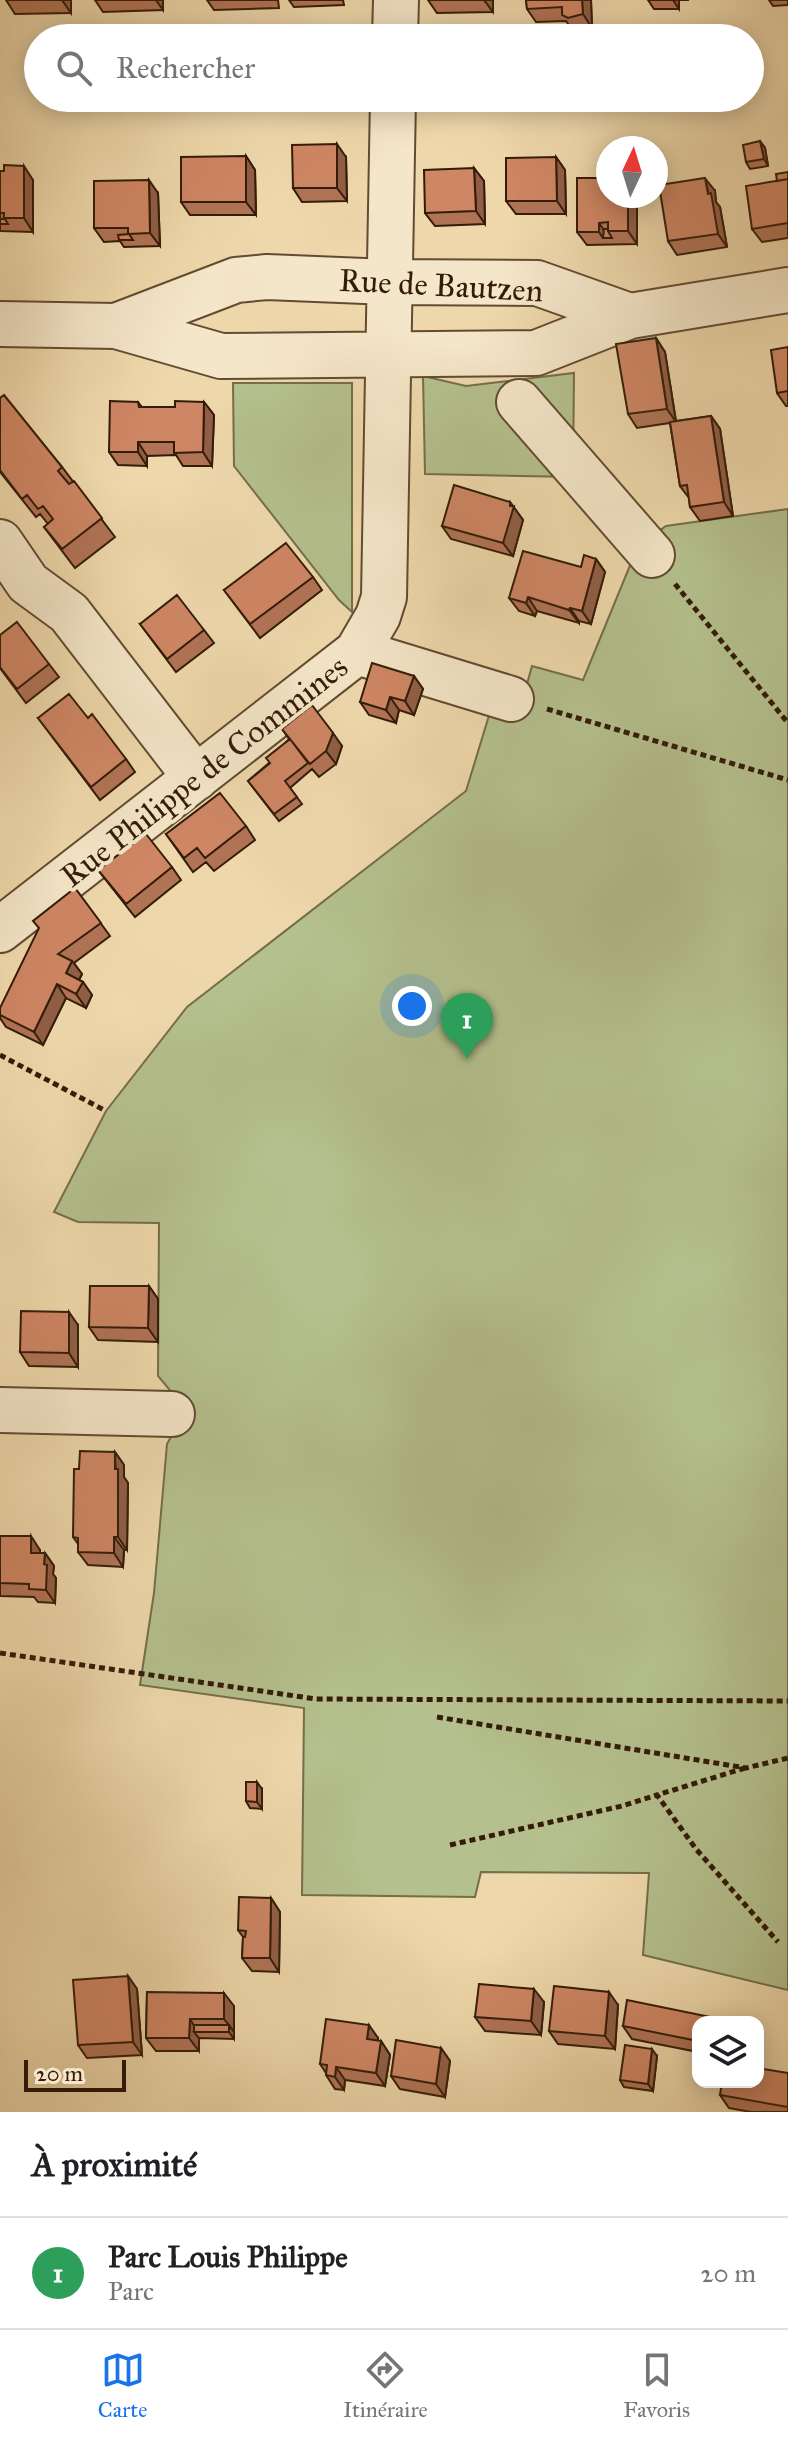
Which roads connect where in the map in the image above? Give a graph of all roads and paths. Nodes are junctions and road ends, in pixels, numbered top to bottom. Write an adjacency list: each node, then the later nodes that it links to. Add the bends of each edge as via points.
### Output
1 (396, 0): 2 (street)
2 (395, 24)
3 (393, 112): 4 (street, Rue Philippe de Commines)
4 (389, 282): 6 (street, Rue de Bautzen, via 537,283); 8 (street, Rue de Bautzen, via 236,280); 9 (street, Rue Philippe de Commines)
5 (788, 290): 6 (street)
6 (630, 316): 10 (street, Rue de Bautzen, via 536,353)
7 (0, 324): 8 (street, Rue de Bautzen)
8 (116, 326): 9 (street, Rue de Bautzen, via 221,356)
9 (387, 354): 10 (street, Rue de Bautzen); 13 (street, Rue Philippe de Commines, via 384,597)
10 (520, 354): 12 (street, via 518,420)
11 (0, 542): 16 (street, via 28,583 69,613)
12 (652, 555): 15 (path)
13 (357, 652): 14 (street); 16 (street, Rue Philippe de Commines)
14 (511, 699): 17 (path)
15 (788, 723)
16 (196, 778): 18 (street, Rue Philippe de Commines)
17 (788, 780)
18 (0, 930)
19 (0, 1055): 20 (path)
20 (106, 1111)
21 (0, 1410): 22 (street)
22 (172, 1414)
23 (0, 1653): 24 (path, via 316,1699)
24 (788, 1701)
25 (437, 1717): 27 (path)
26 (788, 1758): 27 (path)
27 (746, 1768): 28 (path)
28 (657, 1795): 29 (path); 30 (path, via 696,1849)
29 (450, 1845)
30 (778, 1942)

